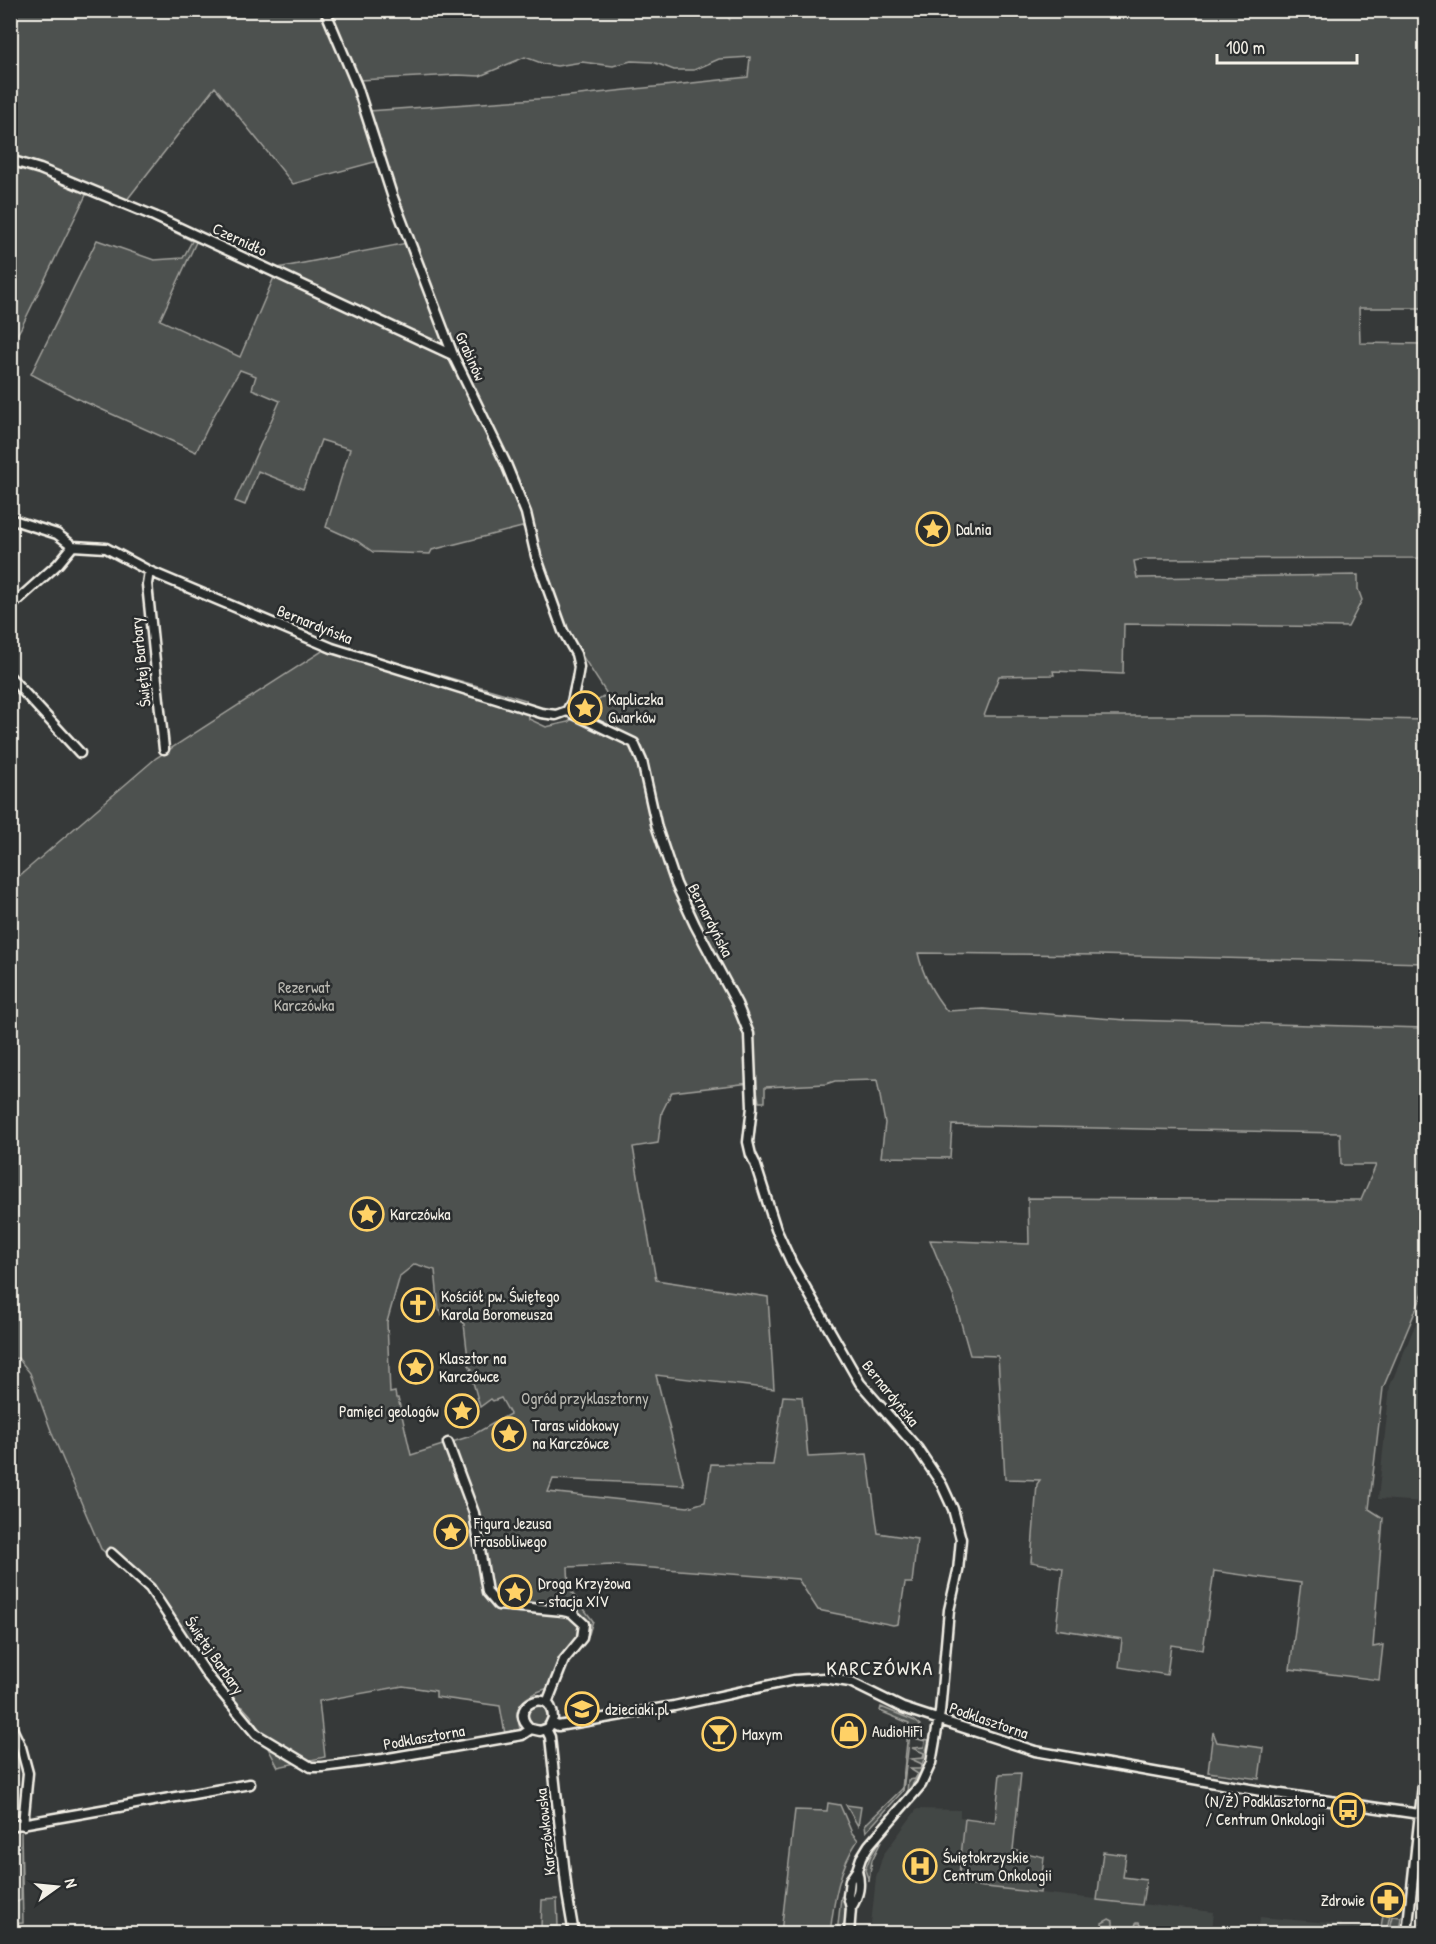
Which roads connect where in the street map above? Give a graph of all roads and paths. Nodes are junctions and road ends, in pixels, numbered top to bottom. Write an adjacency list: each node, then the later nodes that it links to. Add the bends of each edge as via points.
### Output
1 (325, 10): 3 (street, Grabinów, via 357,86 392,195)
2 (10, 160): 3 (street, Czernidło, via 153,216)
3 (453, 355): 9 (street, Grabinów, via 506,464 526,513 536,556 563,631 576,654 579,667)
4 (10, 519): 5 (street, Bernardyńska, via 57,534)
5 (73, 546): 6 (street, Bernardyńska, via 106,548); 7 (street)
6 (149, 572): 9 (street, Bernardyńska, via 357,657 541,713 556,715); 10 (street, Świętej Barbary, via 147,584)
7 (10, 607)
8 (10, 677): 11 (street)
9 (567, 711): 15 (street, Bernardyńska, via 634,743 676,884 737,1004 748,1034 752,1083 750,1149 785,1251 860,1383 922,1455 953,1509 961,1548 949,1610)
10 (164, 749)
11 (80, 753)
12 (448, 1443): 14 (street, via 472,1506 483,1581 494,1602 572,1613 584,1624 582,1638 564,1660)
13 (111, 1553): 20 (street, Świętej Barbary, via 150,1588 208,1676 256,1734)
14 (547, 1703): 17 (street, via 553,1713); 18 (street, via 538,1700 526,1707 523,1720)
15 (939, 1719): 17 (street, Podklasztorna, via 903,1708 850,1683 812,1678); 22 (street, Podklasztorna, via 1035,1751); 26 (street, Bernardyńska, via 931,1763 923,1782 870,1844 850,1880)
16 (10, 1724): 23 (street, via 28,1773)
17 (549, 1726): 18 (street, Podklasztorna, via 540,1731); 25 (street, Karczówkowska)
18 (531, 1729): 20 (street, Podklasztorna, via 522,1735 383,1759 316,1768)
19 (1425, 1757): 22 (street)
20 (304, 1763)
21 (250, 1784): 23 (street)
22 (1423, 1815): 27 (street)
23 (23, 1824): 24 (street)
24 (10, 1826)
25 (574, 1934)
26 (849, 1934)
27 (1407, 1934)

